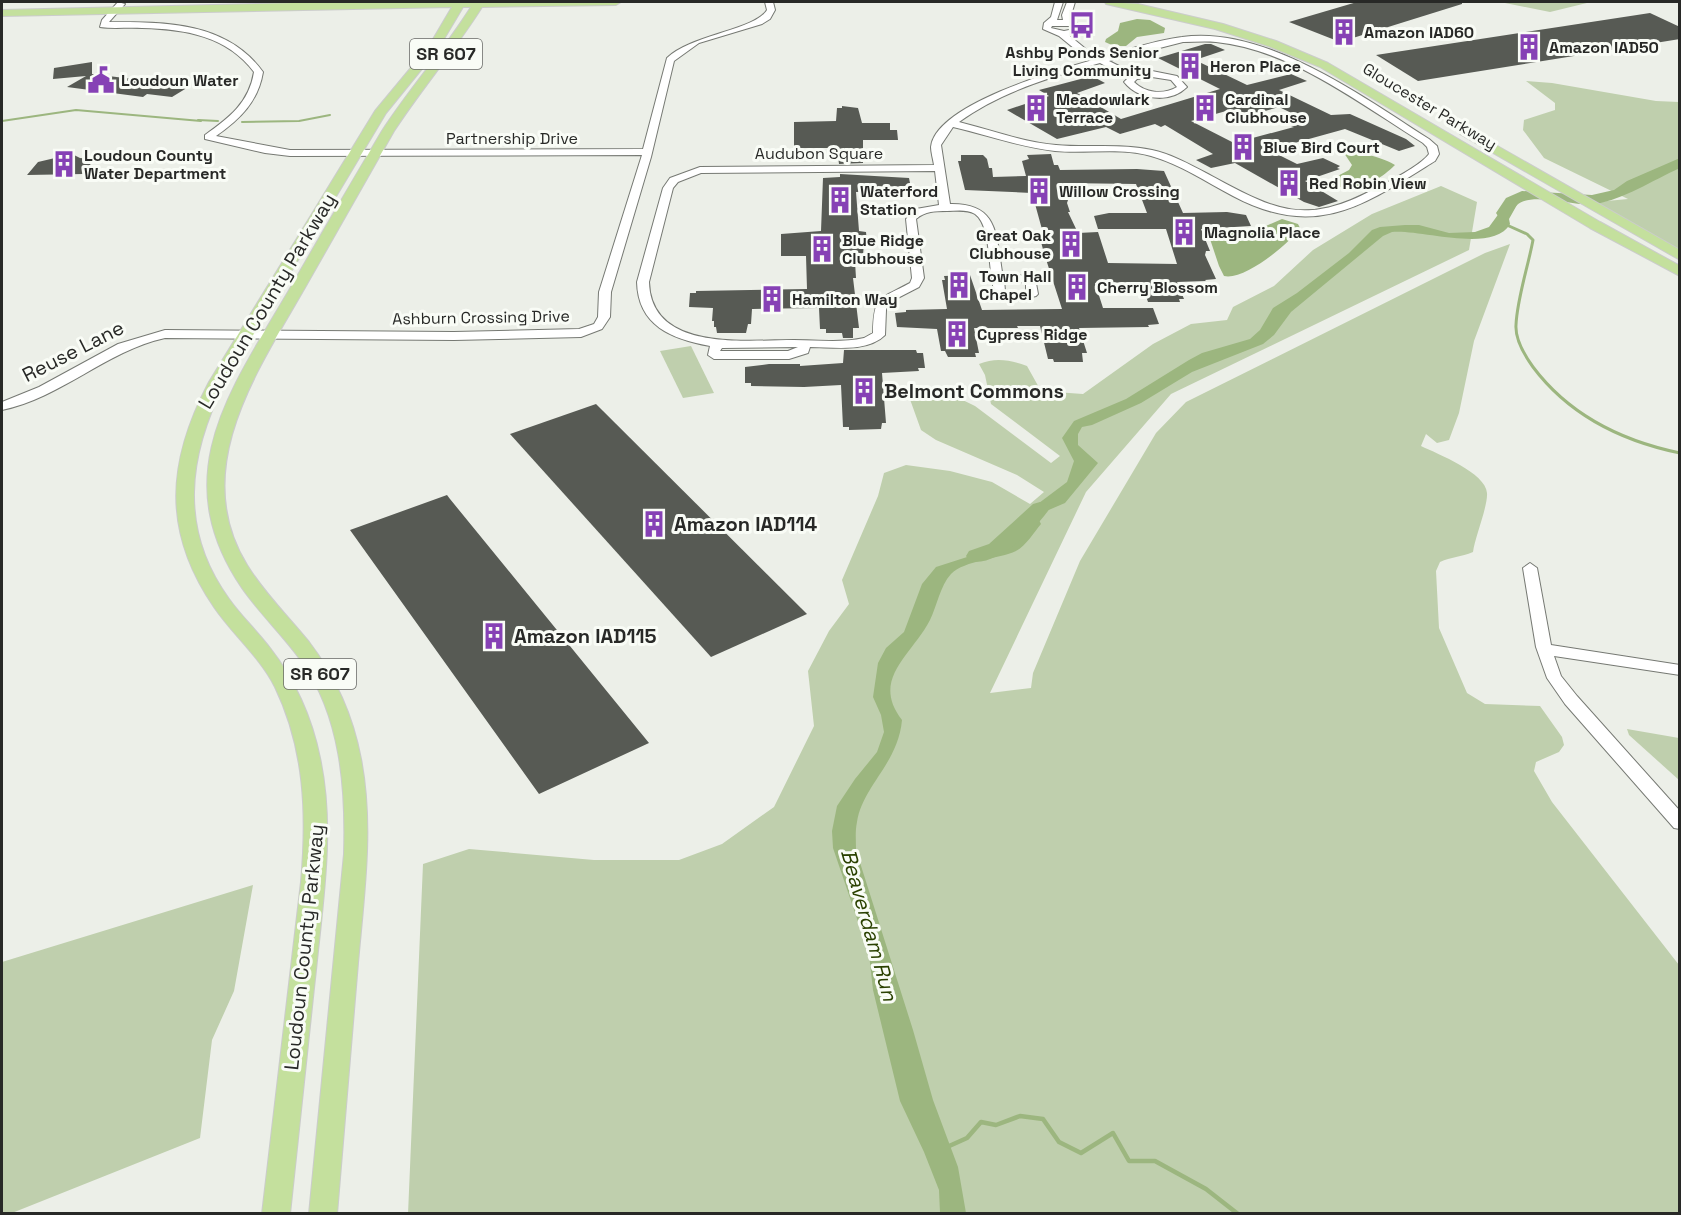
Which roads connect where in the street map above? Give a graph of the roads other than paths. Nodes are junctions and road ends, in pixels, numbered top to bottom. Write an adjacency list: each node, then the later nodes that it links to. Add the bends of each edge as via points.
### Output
1 (241, 2): 12 (main road)
2 (460, 2): 3 (main road); 12 (main road); 26 (main road, Loudoun County Parkway / SR 607, via 438,40 390,98)
3 (479, 2): 4 (main road); 27 (main road, Loudoun County Parkway / SR 607, via 456,40 402,109)
4 (616, 2)
5 (759, 2): 6 (street, via 758,17 701,41 763,20 771,10)
6 (769, 2)
7 (1059, 2): 14 (street)
8 (1071, 2): 15 (street, via 1066,13)
9 (1110, 2): 31 (main road, Gloucester Parkway, via 1222,26 1305,56 1344,75)
10 (1154, 2): 20 (main road, Gloucester Parkway, via 1262,29)
11 (2, 5): 12 (main road)
12 (119, 8): 13 (main road); 26 (street, Partnership Drive, via 104,25 149,25 199,32 239,49 254,62 259,72 253,98 208,137 277,152)
13 (2, 13)
14 (1052, 22): 15 (street); 17 (street, via 1047,29)
15 (1068, 22): 16 (street, via 1080,27)
16 (1072, 33): 17 (street); 19 (street)
17 (1062, 34): 19 (street, via 1072,44)
18 (696, 43): 25 (street, Ashburn Crossing Drive, via 669,60)
19 (1106, 59): 21 (street); 22 (street); 23 (street, via 1007,92); 23 (street, via 1183,39 1241,43 1328,82 1425,141 1434,154 1340,211 1301,214 1253,203 1152,153 1121,148 1043,146)
20 (1346, 63)
21 (1144, 74): 22 (street); 22 (street, via 1167,75 1179,80 1182,87 1170,94 1146,93 1130,85)
22 (1134, 77)
23 (949, 123): 28 (street, via 937,139)
24 (1452, 124): 30 (main road, Gloucester Parkway)
25 (647, 152): 27 (street, Partnership Drive); 34 (street, Ashburn Crossing Drive, via 605,292 604,317 597,326 581,333)
26 (355, 153): 27 (street, Partnership Drive); 33 (main road, Loudoun County Parkway / SR 607)
27 (376, 153): 34 (main road, Loudoun County Parkway / SR 607)
28 (939, 168): 29 (street); 29 (street, Audubon Square, via 700,170 681,176 670,183 642,286 643,297 662,325 689,338 719,344 868,341 879,334 878,307 915,285 918,278 911,219 918,211)
29 (945, 208): 32 (street, via 975,210 985,218)
30 (1680, 256)
31 (1680, 272)
32 (997, 275)
33 (246, 334): 34 (street, Reuse Lane); 35 (street, Reuse Lane, via 176,333 143,338); 40 (main road, Loudoun County Parkway / SR 607, via 196,423 186,462 184,507 189,537 206,578 277,672 289,695 309,751 315,791 318,834)
34 (271, 334): 41 (main road, Loudoun County Parkway / SR 607, via 225,420 217,453 215,498 226,540 248,582 305,651 325,683 344,730 353,775 356,854)
35 (2, 406)
36 (1530, 568): 37 (street)
37 (1546, 650): 38 (street); 39 (street, via 1550,669 1563,690)
38 (1680, 670)
39 (1680, 823)
40 (276, 1214)
41 (323, 1214)

